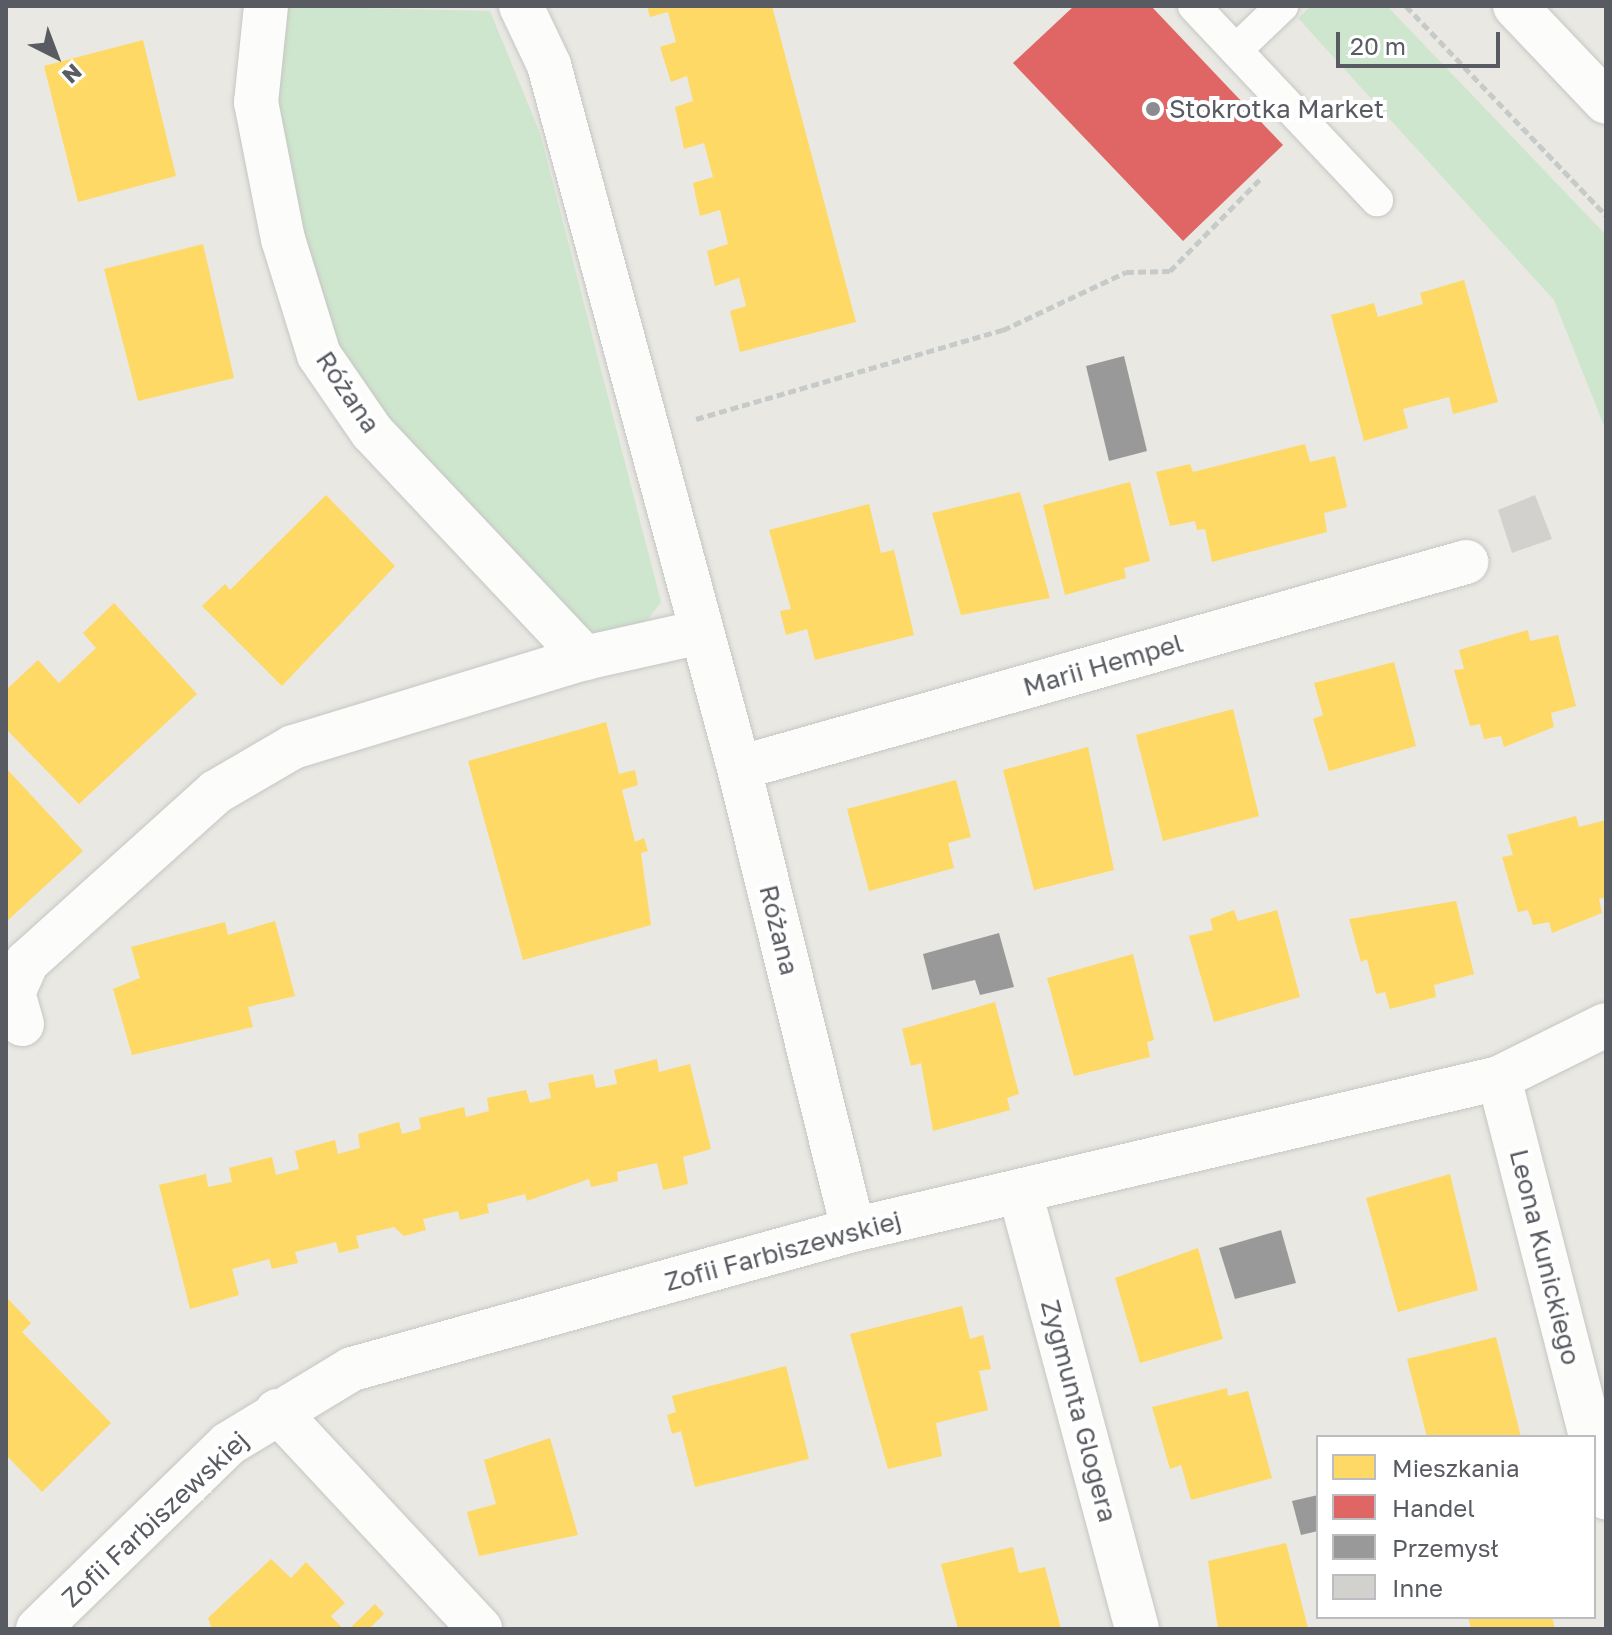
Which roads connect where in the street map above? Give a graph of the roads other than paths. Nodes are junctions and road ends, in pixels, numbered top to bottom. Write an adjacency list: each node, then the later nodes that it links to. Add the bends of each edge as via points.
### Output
1 (266, 6): 11 (street, Różana, via 255,68 260,129 319,355 372,432)
2 (521, 6): 10 (street, Różana, via 549,65)
3 (1194, 6): 6 (lane)
4 (1282, 6): 6 (lane)
5 (1515, 6): 7 (street)
6 (1236, 50): 8 (lane)
7 (1606, 102)
8 (1377, 200)
9 (1466, 562): 12 (street, Marii Hempel)
10 (700, 632): 11 (street); 12 (street, Różana)
11 (585, 658): 13 (street, via 293,747 216,792 27,962 13,993)
12 (739, 768): 17 (street, Różana)
13 (22, 1024)
14 (1606, 1025): 15 (street, Zofii Farbiszewskiej)
15 (1499, 1078): 16 (street, Zofii Farbiszewskiej); 19 (street, Leona Kunickiego)
16 (1020, 1192): 17 (street, Zofii Farbiszewskiej); 24 (street, Zygmunta Glogera)
17 (853, 1230): 18 (street, Zofii Farbiszewskiej, via 352,1369)
18 (277, 1411): 22 (street, Zofii Farbiszewskiej, via 228,1444); 23 (street)
19 (1590, 1435)
20 (1596, 1458): 21 (street)
21 (1606, 1497)
22 (38, 1629)
23 (480, 1629)
24 (1137, 1629)

